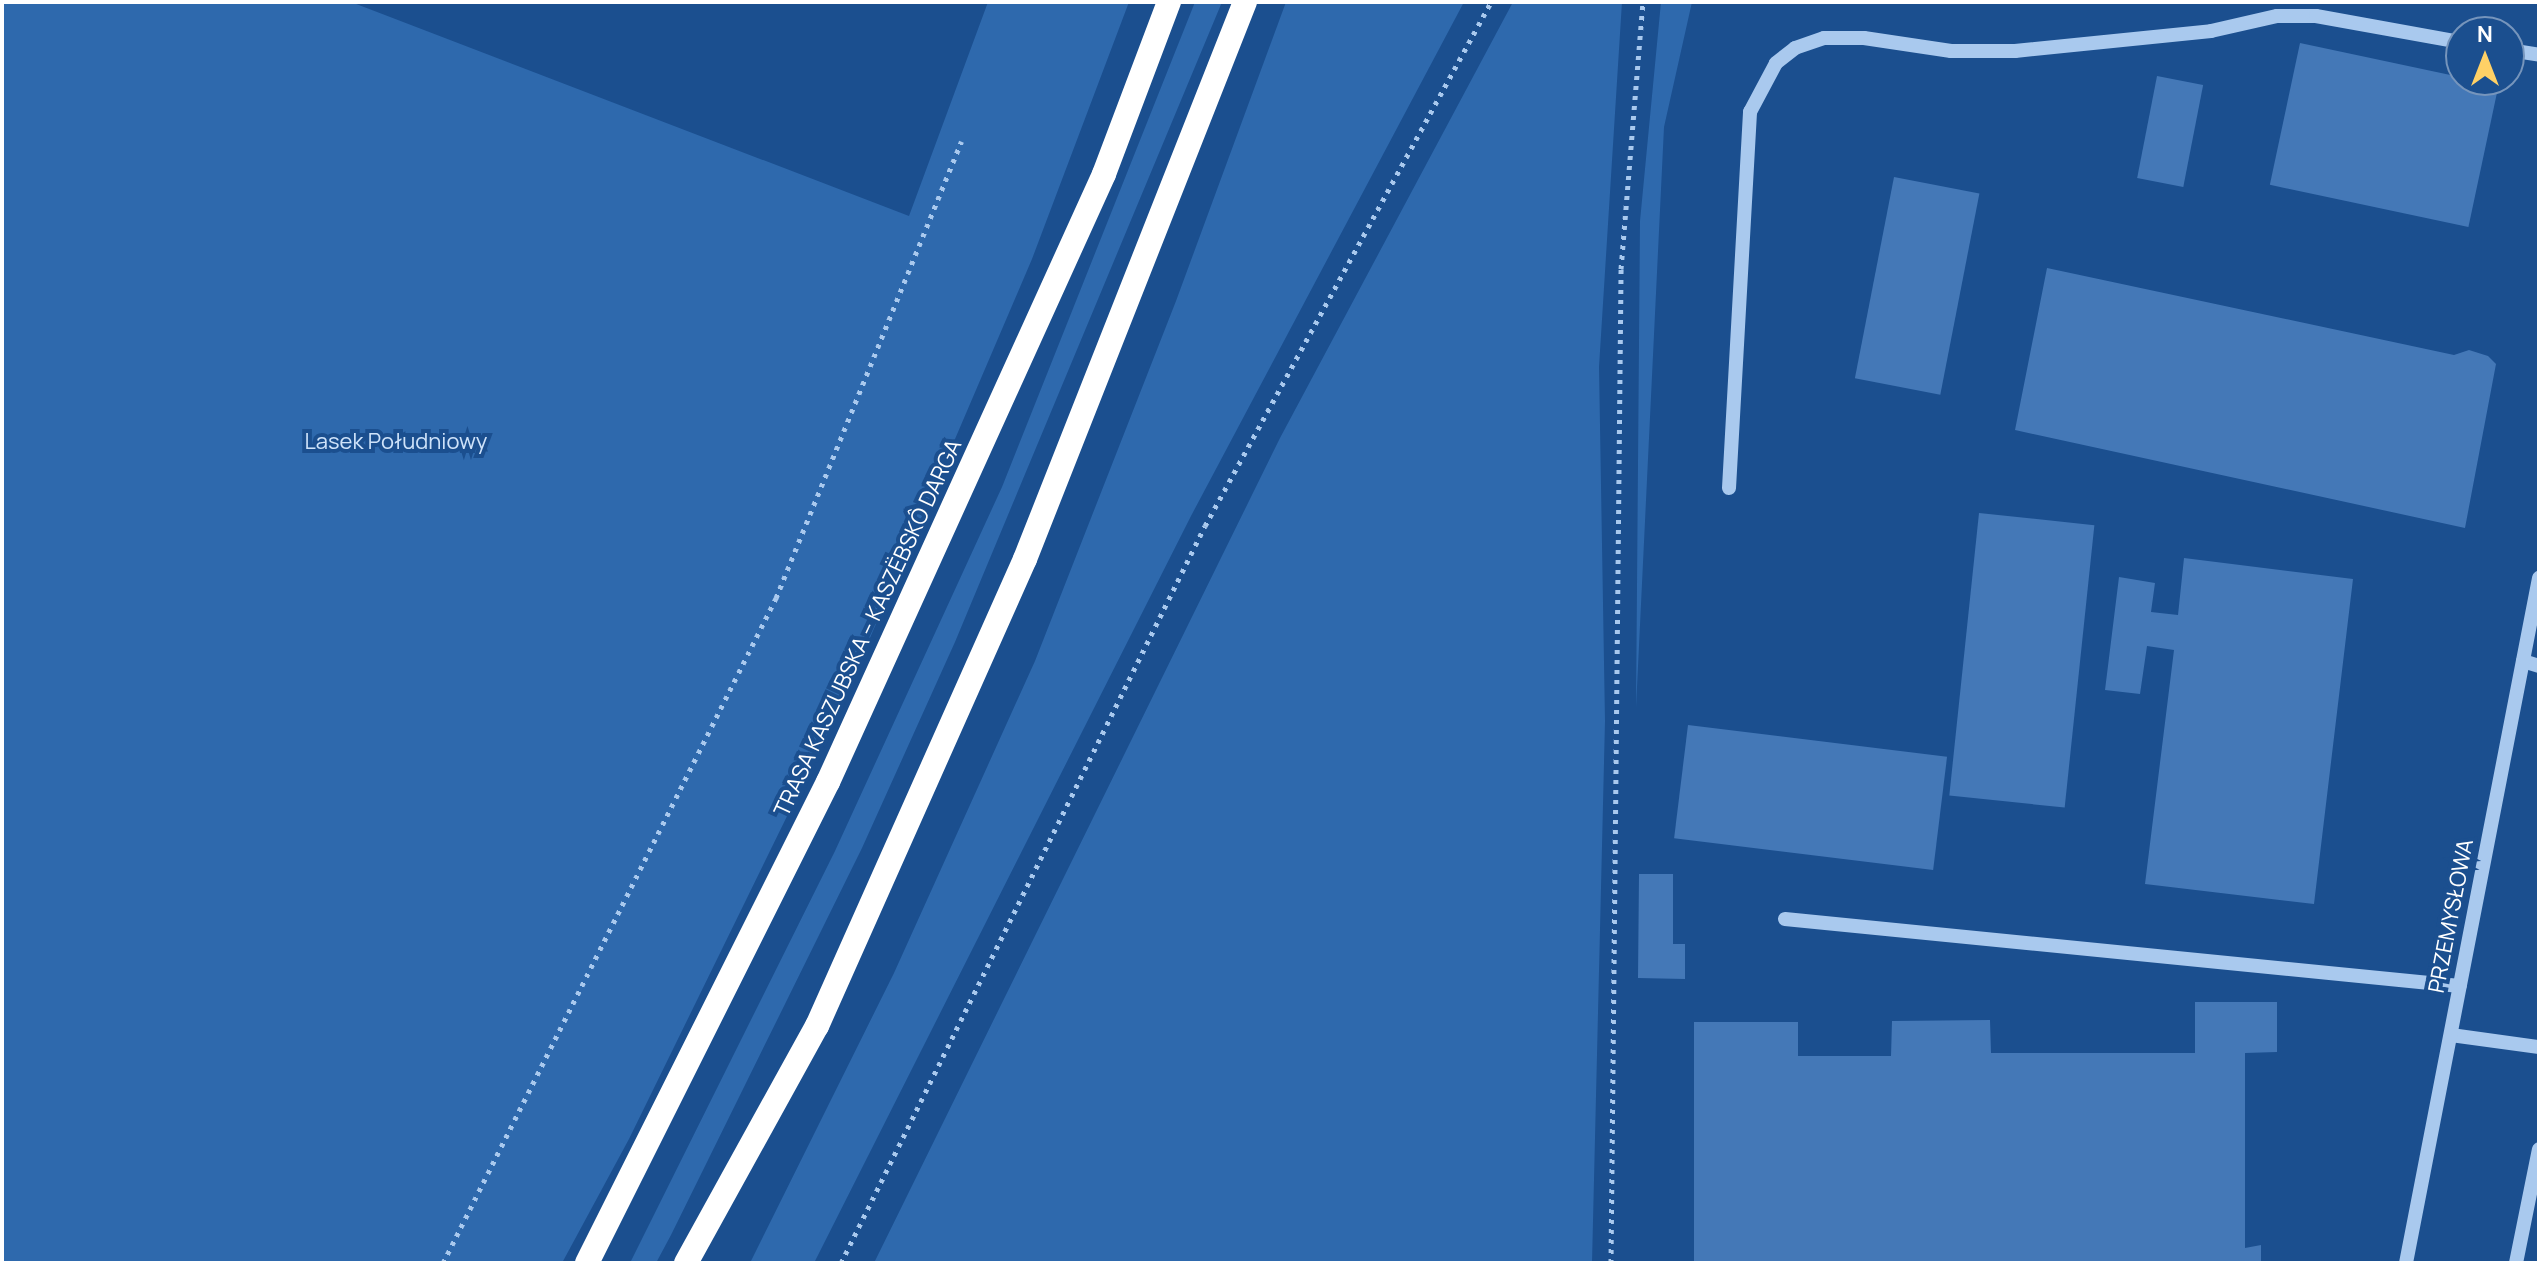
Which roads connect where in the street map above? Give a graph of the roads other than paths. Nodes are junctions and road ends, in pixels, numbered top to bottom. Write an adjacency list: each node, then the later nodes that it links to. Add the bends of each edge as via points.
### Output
1 (1169, 2): 13 (highway, TRASA KASZUBSKA – KASZËBSKÔ DARGA, via 1104,174 828,782)
2 (1245, 2): 14 (highway, via 1012,589 817,1026)
3 (2445, 39): 4 (street, via 2316,16 2277,16 2211,31 2015,51 1951,51 1864,38 1824,38 1795,48 1776,63 1750,112)
4 (1729, 488)
5 (2539, 578): 6 (street, PRZEMYSŁOWA)
6 (2523, 661): 7 (street); 9 (street, PRZEMYSŁOWA)
7 (2539, 666)
8 (1785, 919): 9 (street)
9 (2460, 986): 10 (street, PRZEMYSŁOWA)
10 (2451, 1035): 11 (street); 15 (street, PRZEMYSŁOWA)
11 (2539, 1047)
12 (2539, 1149): 16 (street)
13 (587, 1263)
14 (686, 1263)
15 (2406, 1263)
16 (2516, 1263)

